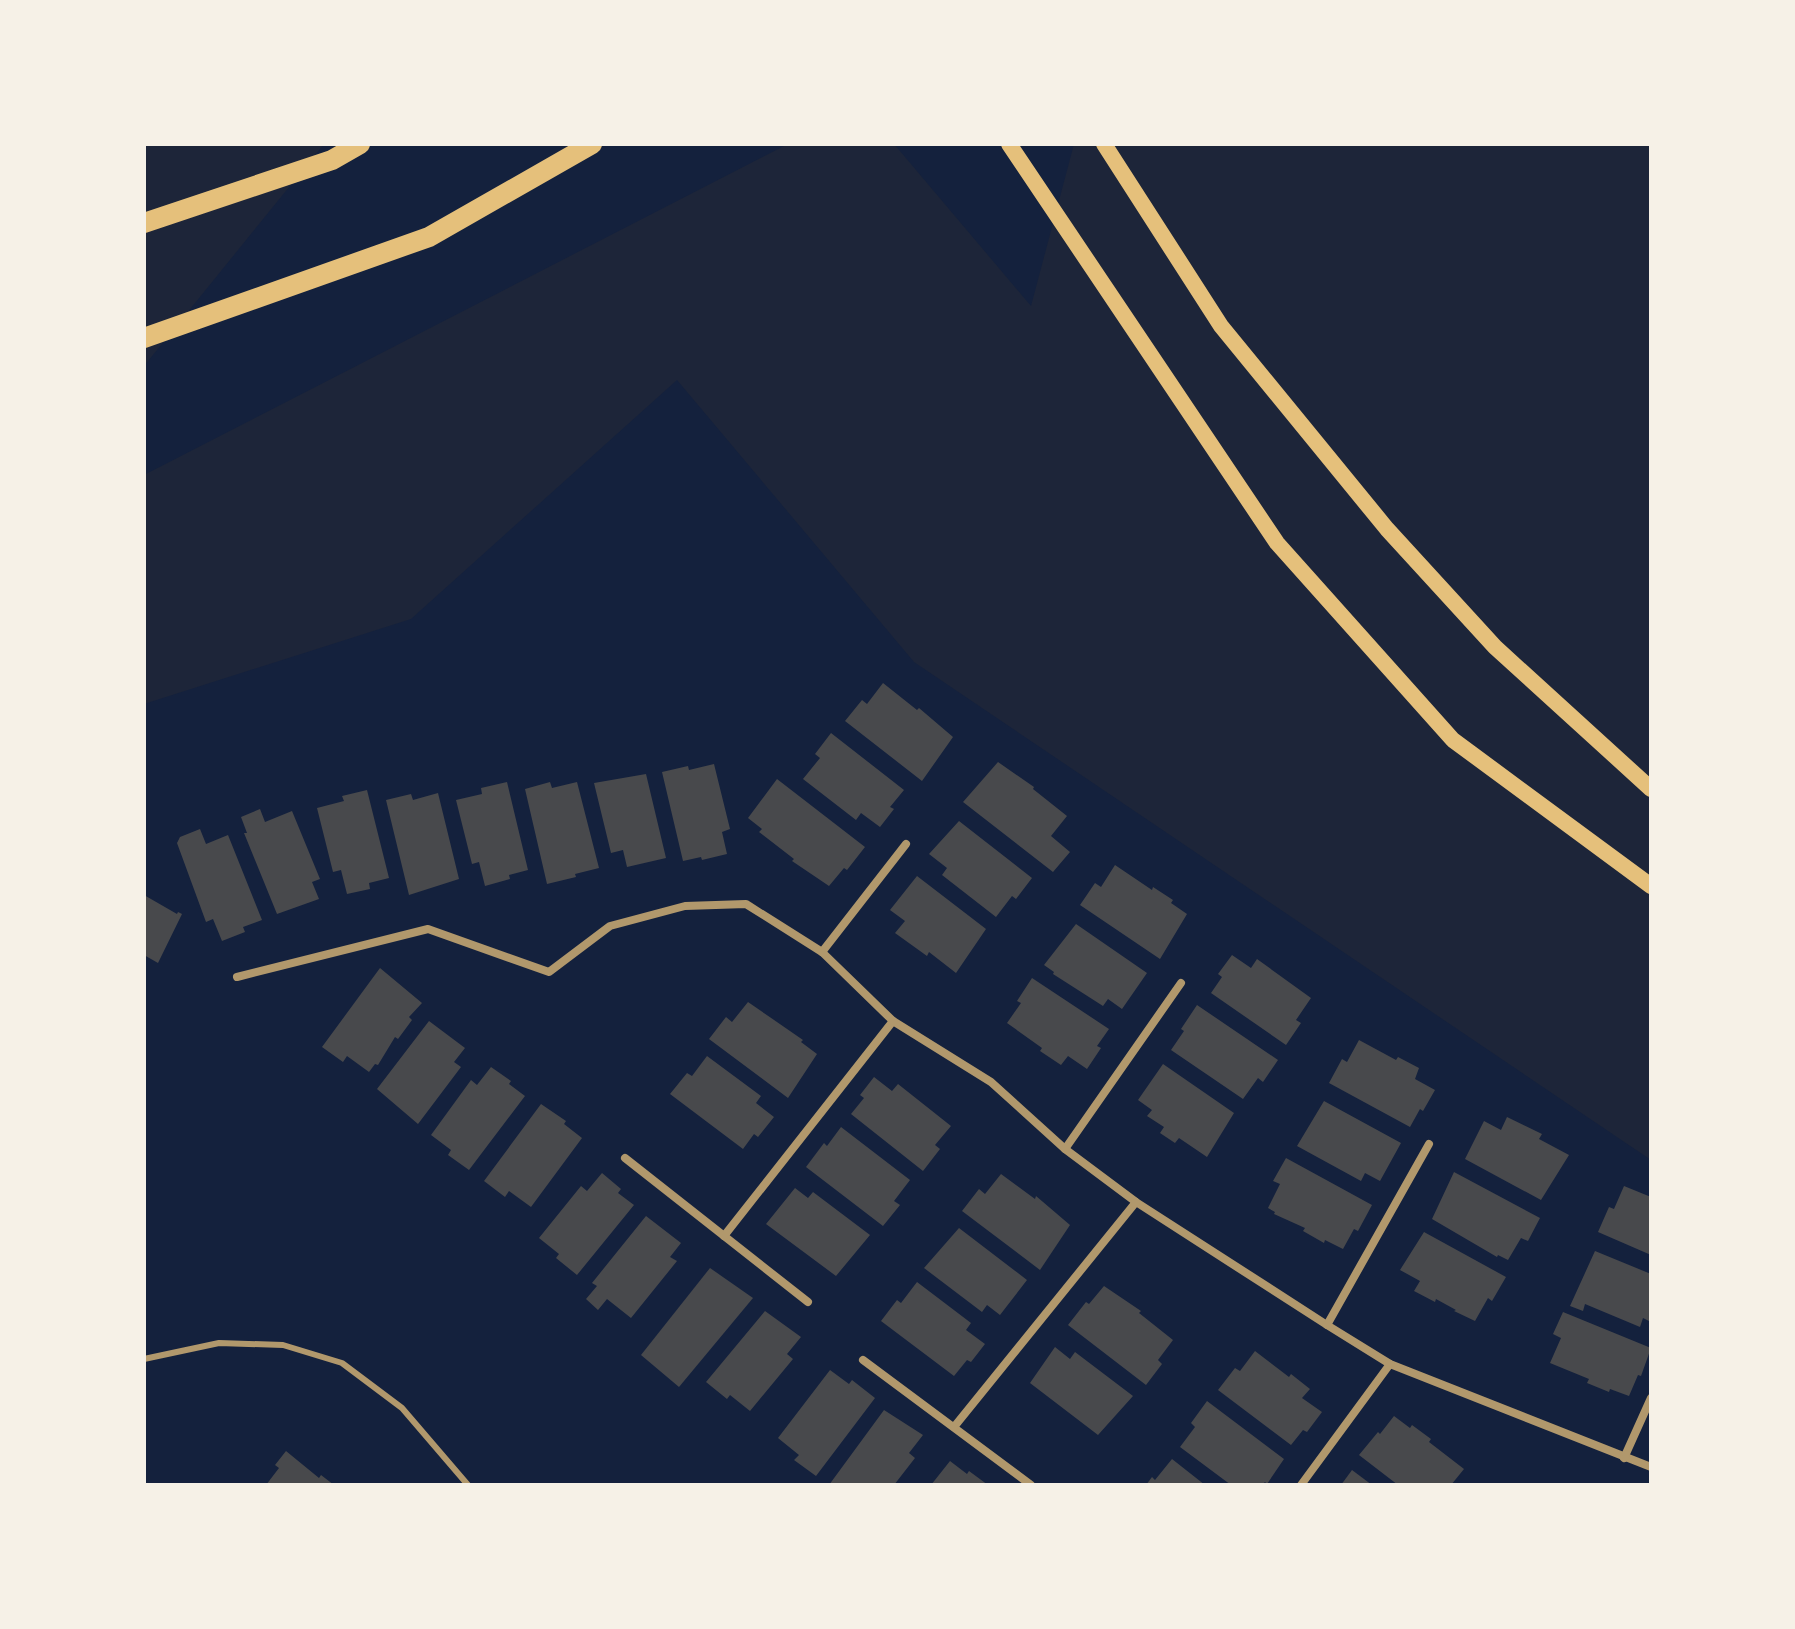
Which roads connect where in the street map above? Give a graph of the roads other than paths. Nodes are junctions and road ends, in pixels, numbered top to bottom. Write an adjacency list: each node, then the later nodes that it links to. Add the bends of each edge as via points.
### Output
1 (360, 144): 5 (main road, via 332,160)
2 (592, 144): 6 (main road, via 429,237)
3 (1009, 144): 9 (main road, via 1277,543 1453,740)
4 (1104, 144): 7 (main road, via 1221,326 1387,529 1495,647)
5 (144, 223)
6 (144, 338)
7 (1651, 789)
8 (906, 844): 10 (street)
9 (1651, 886)
10 (822, 952): 11 (street, via 746,904 685,906 610,926 549,972 428,929); 13 (street)
11 (237, 977)
12 (1181, 983): 15 (street)
13 (893, 1021): 15 (street, via 991,1082); 18 (street)
14 (1429, 1144): 20 (street)
15 (1065, 1149): 17 (street)
16 (625, 1158): 18 (street)
17 (1136, 1202): 20 (street); 25 (street)
18 (724, 1236): 19 (street)
19 (808, 1302)
20 (1327, 1325): 23 (street)
21 (144, 1359): 28 (lane, via 219,1343 283,1345 342,1363 402,1408)
22 (863, 1360): 25 (street)
23 (1390, 1364): 26 (street); 30 (street)
24 (1651, 1398): 26 (street)
25 (954, 1427): 29 (street)
26 (1624, 1458): 27 (street)
27 (1651, 1467)
28 (468, 1485)
29 (1031, 1485)
30 (1301, 1485)

